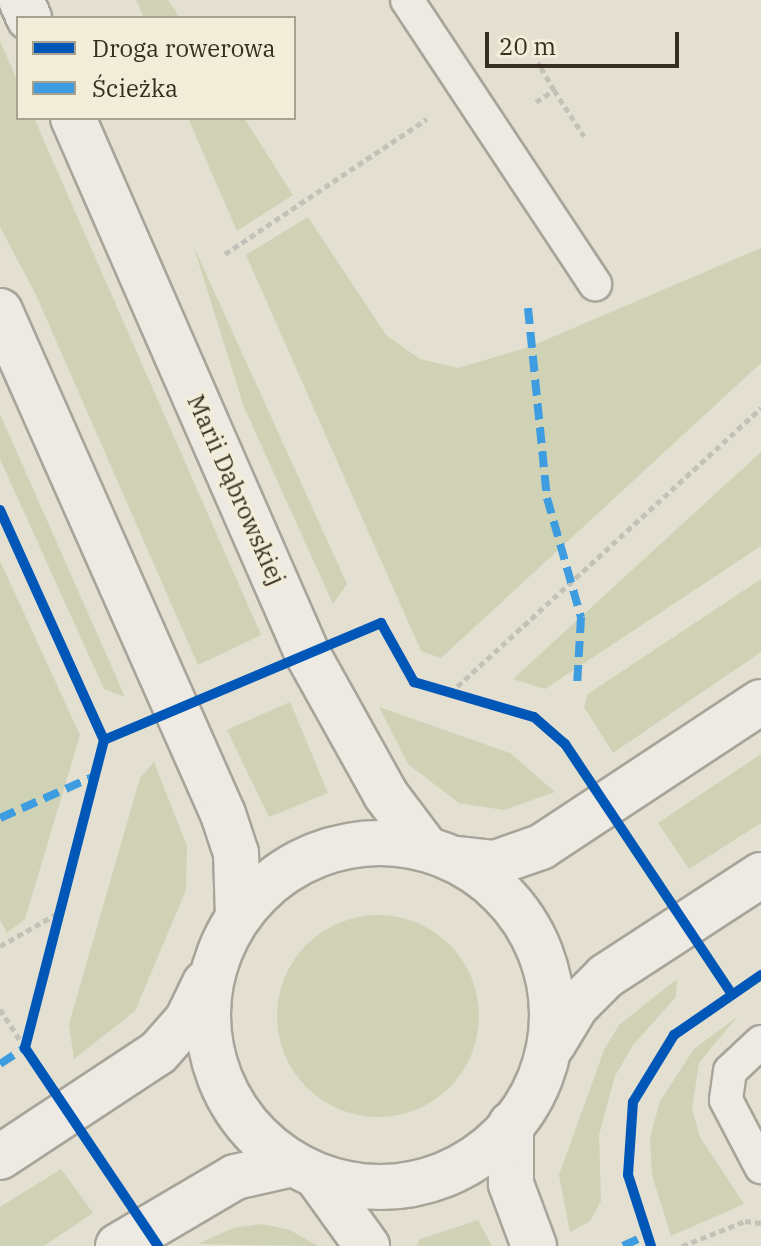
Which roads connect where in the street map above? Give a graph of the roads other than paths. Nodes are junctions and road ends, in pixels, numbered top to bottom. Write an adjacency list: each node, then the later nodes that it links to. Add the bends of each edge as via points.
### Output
1 (407, 0): 3 (lane)
2 (74, 120): 6 (street, Marii Dąbrowskiej, via 307,653 386,795)
3 (595, 284)
4 (0, 311): 8 (street, via 223,814 236,853)
5 (761, 702): 6 (street, via 541,847 495,863)
6 (441, 853): 8 (street, via 370,844 320,853 274,878); 11 (street, Marii Dąbrowskiej, via 514,906 533,935 556,1002)
7 (761, 875): 11 (street, via 606,976 576,1006)
8 (238, 916): 9 (street)
9 (208, 977): 13 (street, via 187,1020 158,1053); 15 (street, via 206,1019 223,1080 252,1124)
10 (761, 1042): 14 (lane, via 730,1071 726,1100)
11 (552, 1047): 12 (street)
12 (511, 1124): 15 (street, via 476,1157 431,1181 384,1190); 18 (street, via 509,1173)
13 (0, 1157)
14 (761, 1167)
15 (306, 1171): 16 (street, via 235,1177); 17 (street)
16 (118, 1246)
17 (367, 1246)
18 (534, 1246)

